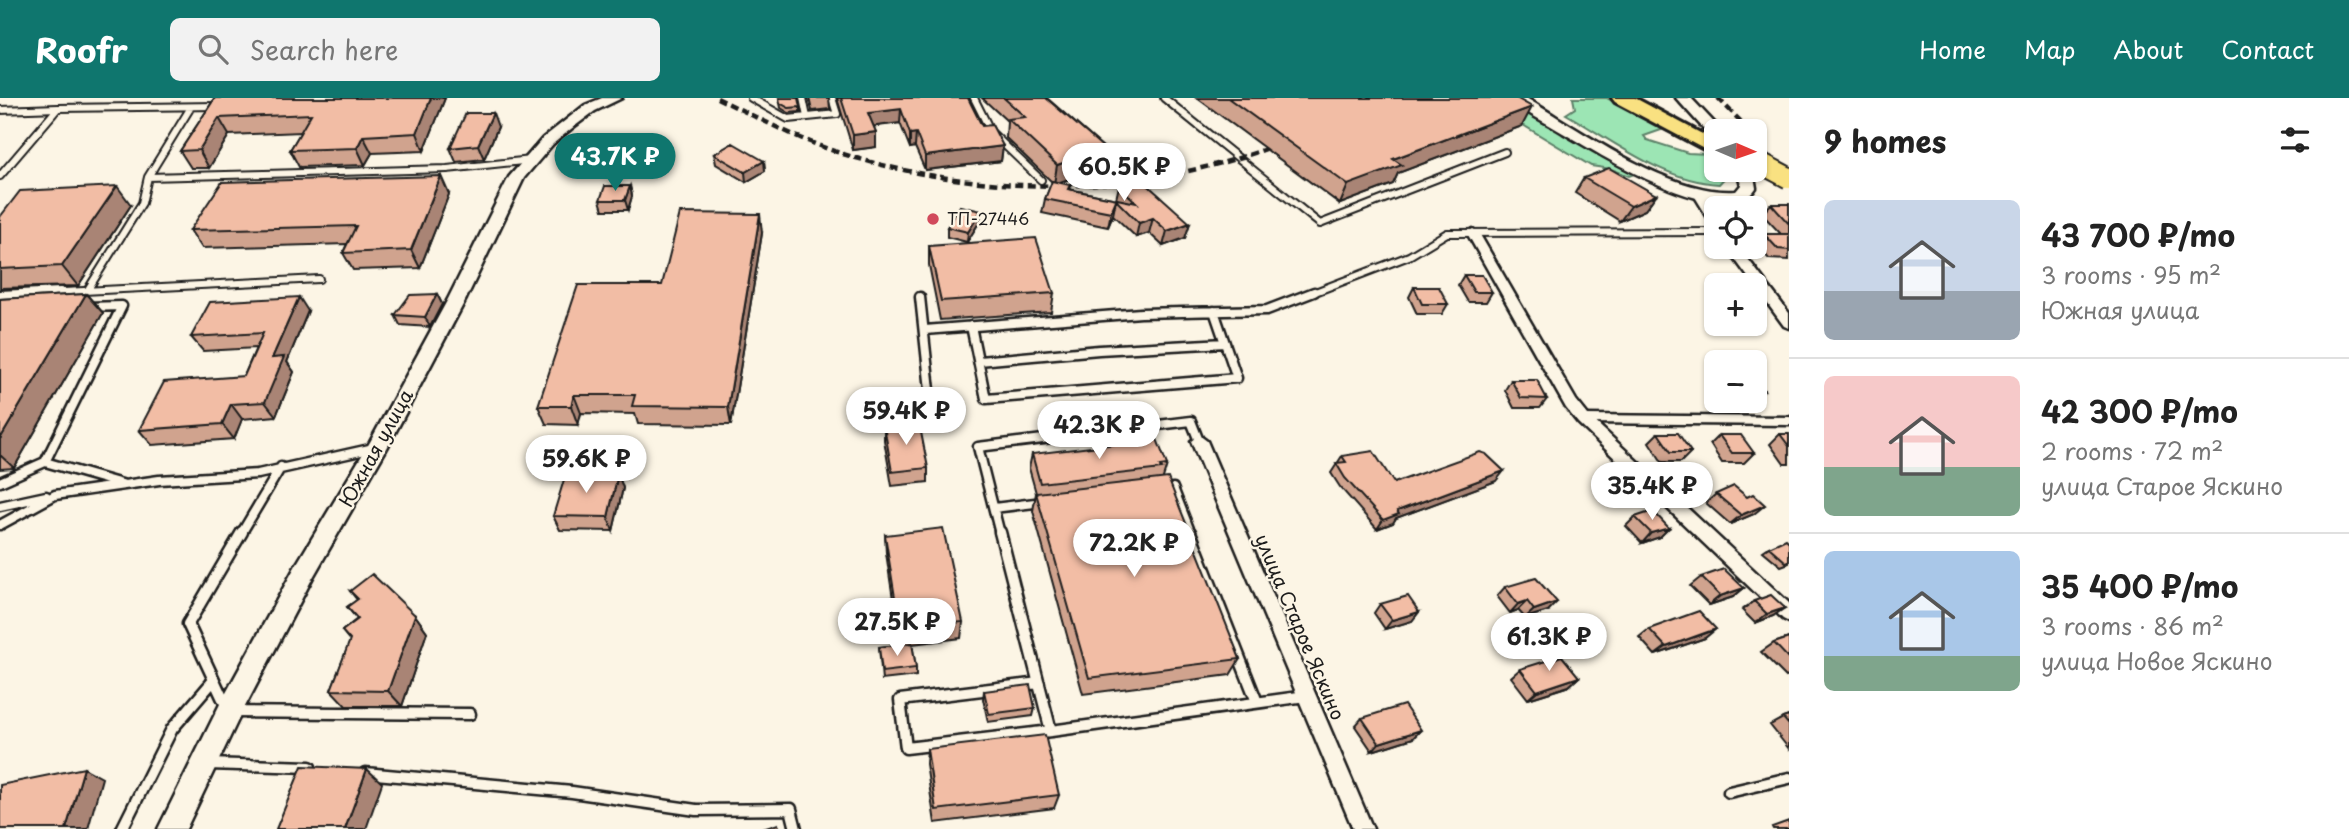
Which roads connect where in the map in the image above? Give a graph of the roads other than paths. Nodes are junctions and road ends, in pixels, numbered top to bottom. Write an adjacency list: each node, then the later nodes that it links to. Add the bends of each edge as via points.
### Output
1 (615, 98): 20 (street, Южная улица, via 590,108)
2 (751, 98): 15 (lane, via 788,119)
3 (803, 98): 15 (lane)
4 (832, 98): 15 (lane, via 837,114)
5 (974, 98): 26 (lane, via 991,132)
6 (1164, 98): 19 (lane, via 1320,224)
7 (1516, 98): 29 (street, via 1650,175)
8 (1621, 98): 18 (main road)
9 (1639, 98): 17 (main road)
10 (1683, 98): 16 (street)
11 (232, 106): 13 (lane)
12 (58, 107): 13 (lane); 14 (lane); 22 (lane)
13 (191, 107): 23 (lane)
14 (0, 110)
15 (807, 117)
16 (1704, 122)
17 (1704, 130)
18 (1704, 143)
19 (1505, 152)
20 (532, 160): 23 (lane, via 447,169); 49 (street, Южная улица, via 517,177)
21 (1768, 167): 25 (main road, bridge)
22 (0, 176)
23 (148, 177): 35 (lane, via 142,203)
24 (1768, 178): 28 (main road)
25 (1789, 178)
26 (1041, 180)
27 (1750, 182): 29 (street, via 1744,194 1723,198)
28 (1789, 189)
29 (1700, 195): 30 (street)
30 (1704, 202)
31 (1704, 232): 32 (lane)
32 (1473, 233): 39 (lane, via 1447,233 1409,256 1267,310); 46 (street)
33 (1741, 259): 40 (street)
34 (318, 279): 35 (lane)
35 (87, 291): 36 (lane)
36 (0, 295)
37 (920, 297): 42 (lane)
38 (81, 307): 50 (lane, via 122,306)
39 (1214, 311): 41 (lane); 43 (lane)
40 (1789, 323)
41 (971, 326): 42 (lane); 44 (lane)
42 (925, 330): 45 (lane)
43 (1225, 343): 44 (lane); 44 (lane, via 1237,378 986,399)
44 (979, 361)
45 (933, 418)
46 (1583, 419): 47 (lane); 60 (street)
47 (1789, 421)
48 (1199, 441): 58 (lane, via 1191,421 978,447); 63 (street, улица Старое Яскино)
49 (377, 447): 51 (lane); 65 (street, Южная улица)
50 (45, 463): 52 (lane); 53 (lane)
51 (281, 467): 53 (lane, via 258,474); 61 (lane, via 188,624)
52 (0, 482)
53 (125, 485): 55 (lane)
54 (1159, 490): 64 (lane, via 1173,488)
55 (55, 495): 57 (lane); 59 (lane)
56 (1049, 502): 58 (lane)
57 (0, 506)
58 (994, 508): 62 (lane)
59 (0, 525)
60 (1789, 614)
61 (214, 680): 65 (lane); 73 (lane, via 172,729)
62 (1039, 683): 67 (lane); 67 (lane, via 900,699 906,748)
63 (1306, 696): 64 (lane); 76 (street, улица Старое Яскино)
64 (1257, 702): 67 (lane)
65 (229, 712): 66 (lane); 68 (street, Южная улица)
66 (470, 714)
67 (1051, 731)
68 (201, 764): 69 (lane); 74 (street, Южная улица)
69 (319, 768)
70 (358, 772): 75 (lane, via 572,792 696,810 791,808)
71 (1789, 778): 72 (lane)
72 (1729, 792)
73 (122, 829)
74 (172, 829)
75 (796, 829)
76 (1363, 829)

